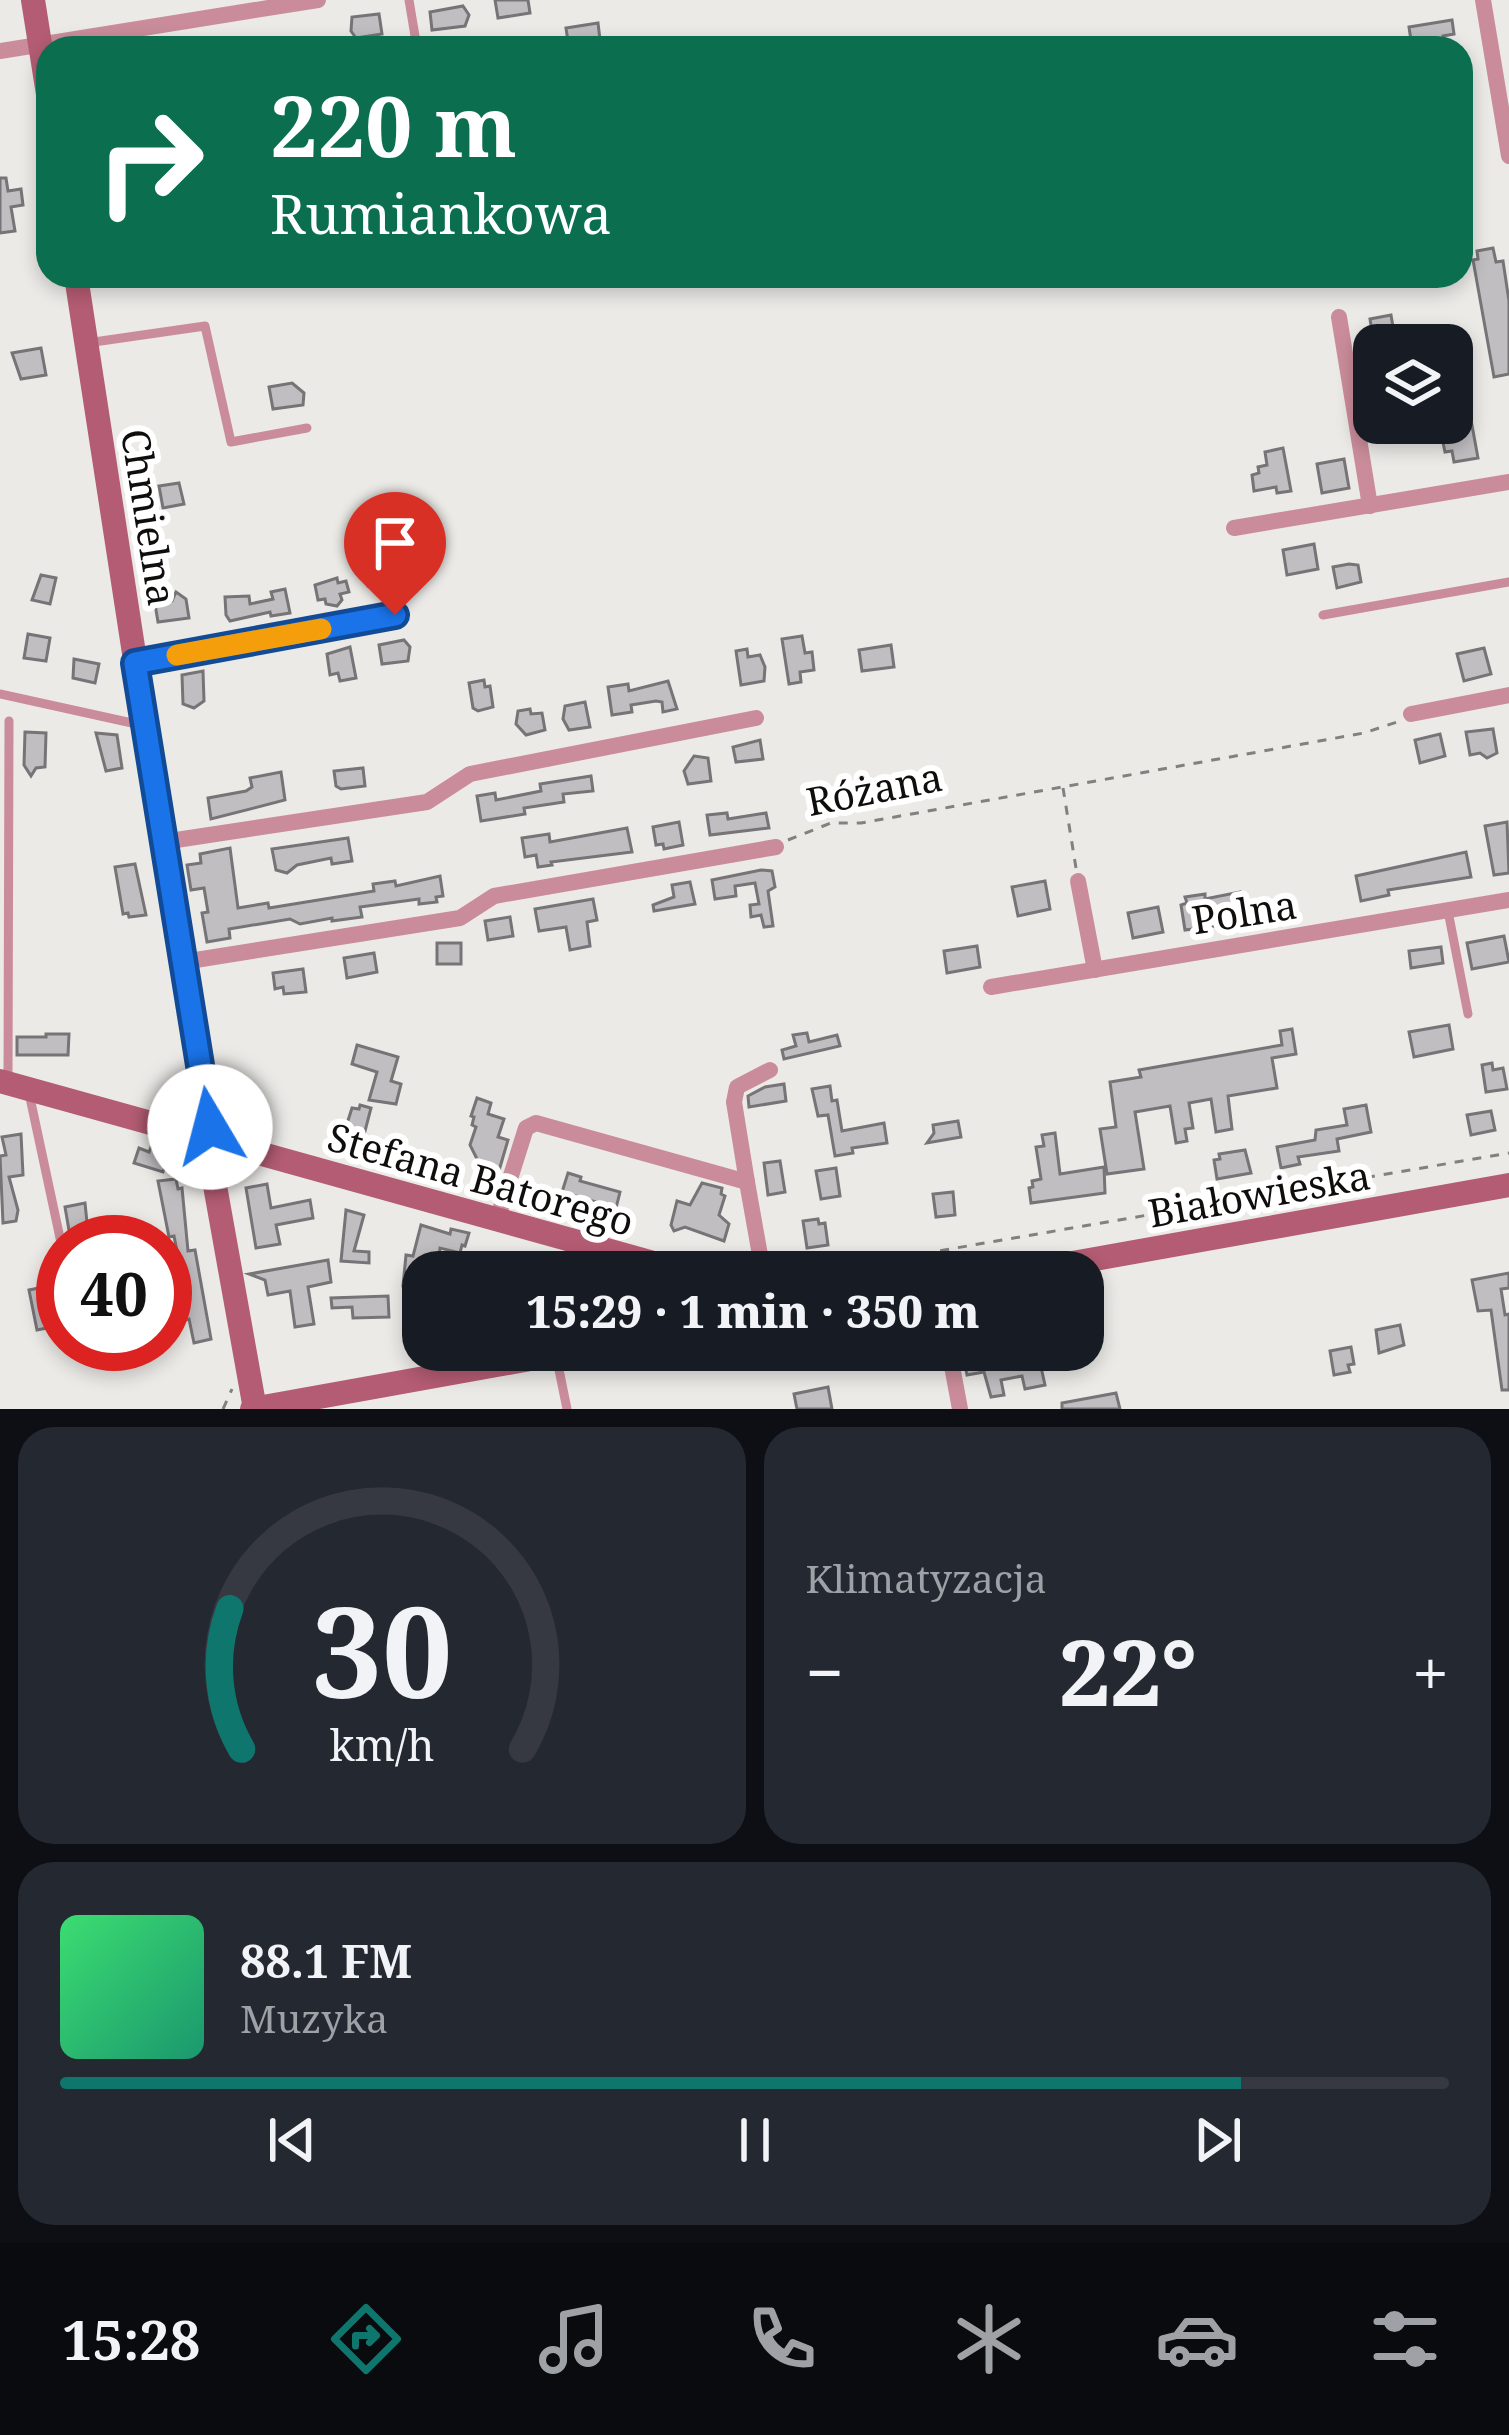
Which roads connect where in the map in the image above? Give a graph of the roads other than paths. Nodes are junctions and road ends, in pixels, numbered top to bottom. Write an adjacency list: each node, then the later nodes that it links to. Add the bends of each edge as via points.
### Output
1 (33, 0): 5 (street)
2 (318, 0): 6 (street)
3 (409, 0): 7 (lane)
4 (1483, 0): 10 (street)
5 (39, 36)
6 (91, 36)
7 (415, 36)
8 (36, 45): 9 (street)
9 (0, 51)
10 (1509, 156)
11 (78, 288): 13 (street, Chmielna)
12 (1339, 317): 16 (street)
13 (87, 343): 14 (lane, via 205,326 231,442); 21 (street, Chmielna)
14 (307, 428)
15 (1509, 482): 16 (street)
16 (1370, 506): 17 (street)
17 (1234, 528)
18 (1509, 582): 20 (lane)
19 (395, 615): 21 (street)
20 (1323, 615)
21 (135, 663): 27 (street, Chmielna)
22 (0, 694): 27 (lane)
23 (1509, 695): 24 (street)
24 (1411, 714)
25 (755, 718): 28 (street, via 470,774 427,802)
26 (9, 721): 38 (lane)
27 (145, 726): 28 (street, Chmielna)
28 (163, 842): 33 (street, Chmielna)
29 (776, 847): 33 (street, Różana, via 494,896 460,918)
30 (1078, 881): 34 (street)
31 (1509, 901): 32 (street, Polna)
32 (1448, 911): 34 (street, Polna); 36 (lane)
33 (183, 962): 39 (street, Chmielna)
34 (1095, 970): 35 (street, Polna)
35 (991, 987)
36 (1468, 1014)
37 (770, 1070): 40 (street, via 737,1087)
38 (12, 1084): 39 (street, Stefana Batorego); 42 (lane)
39 (210, 1138): 43 (street, Stefana Batorego); 51 (street, Chmielna)
40 (747, 1182): 43 (street, via 536,1123 526,1128); 45 (street)
41 (1509, 1185): 46 (street, Białowieska)
42 (52, 1215)
43 (497, 1220): 44 (street, Stefana Batorego)
44 (604, 1251)
45 (759, 1251)
46 (1104, 1257)
47 (474, 1371): 50 (street)
48 (568, 1371): 52 (lane)
49 (954, 1371): 53 (street)
50 (317, 1403): 51 (street)
51 (254, 1409)
52 (567, 1409)
53 (960, 1409)

